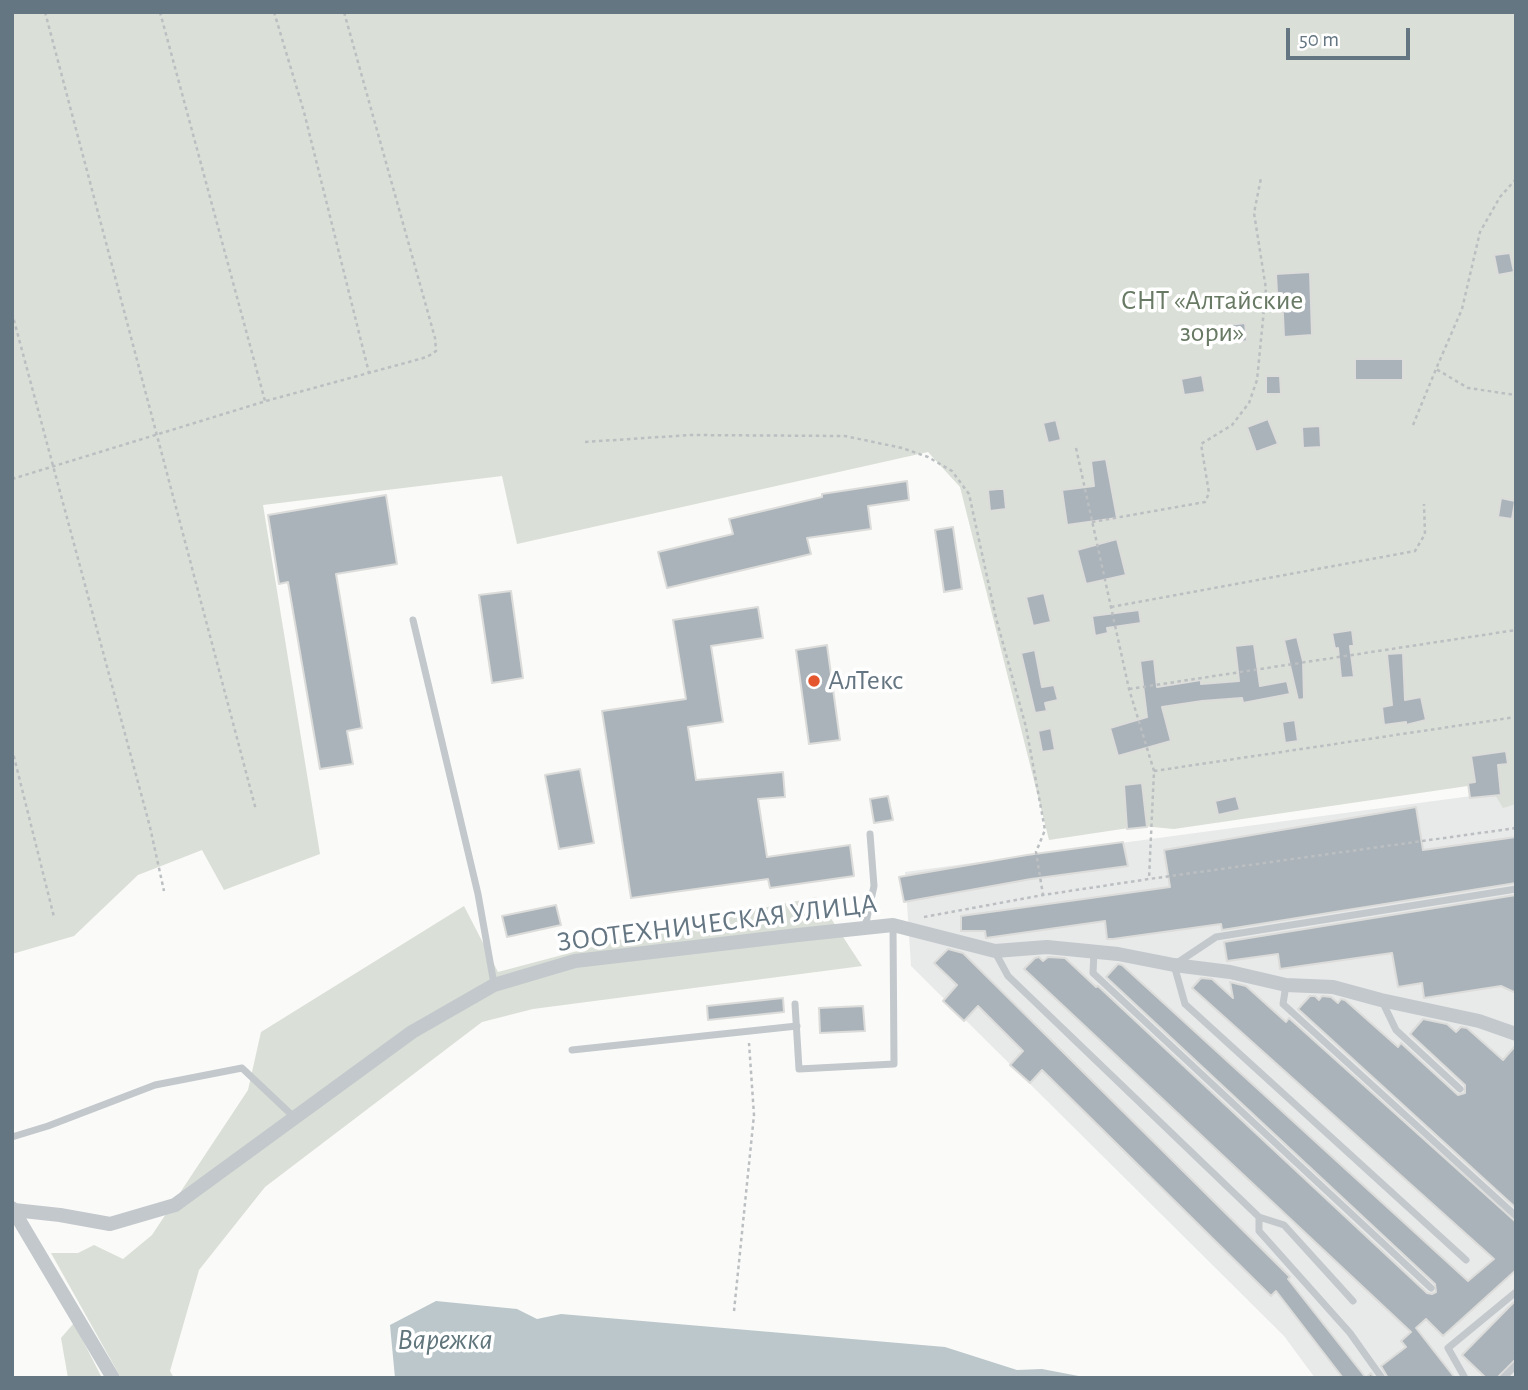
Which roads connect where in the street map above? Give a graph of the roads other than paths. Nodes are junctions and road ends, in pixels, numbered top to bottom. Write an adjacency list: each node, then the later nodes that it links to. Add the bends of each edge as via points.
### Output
1 (413, 620): 9 (lane, via 478,894)
2 (870, 834): 5 (lane, via 874,886)
3 (1516, 889): 8 (lane, via 1216,937)
4 (893, 925): 5 (street, ЗООТЕХНИЧЕСКАЯ УЛИЦА); 6 (street, ЗООТЕХНИЧЕСКАЯ УЛИЦА); 13 (lane, via 894,1064 800,1069)
5 (865, 928): 9 (street, ЗООТЕХНИЧЕСКАЯ УЛИЦА, via 575,961)
6 (995, 951): 7 (street, ЗООТЕХНИЧЕСКАЯ УЛИЦА, via 1047,947); 21 (lane, via 1008,975)
7 (1094, 951): 8 (street, ЗООТЕХНИЧЕСКАЯ УЛИЦА); 23 (lane, via 1093,973)
8 (1174, 965): 10 (street, ЗООТЕХНИЧЕСКАЯ УЛИЦА); 22 (lane, via 1185,1004)
9 (494, 985): 17 (street, ЗООТЕХНИЧЕСКАЯ УЛИЦА, via 412,1032)
10 (1286, 985): 11 (street, ЗООТЕХНИЧЕСКАЯ УЛИЦА, via 1333,987); 20 (lane, via 1283,1004)
11 (1381, 1000): 14 (street, ЗООТЕХНИЧЕСКАЯ УЛИЦА, via 1479,1021); 16 (lane, via 1396,1030)
12 (795, 1004): 13 (lane)
13 (797, 1026): 15 (lane)
14 (1516, 1034)
15 (572, 1051)
16 (1460, 1089)
17 (295, 1118): 18 (lane, via 242,1068 155,1086); 19 (street, ЗООТЕХНИЧЕСКАЯ УЛИЦА, via 175,1205 110,1224)
18 (12, 1137)
19 (13, 1210): 27 (street, ЗООТЕХНИЧЕСКАЯ УЛИЦА)
20 (1516, 1216)
21 (1259, 1217): 25 (lane, via 1284,1225); 28 (lane, via 1259,1231 1350,1332)
22 (1466, 1259)
23 (1431, 1288)
24 (1516, 1292): 29 (lane, via 1448,1348)
25 (1353, 1301)
26 (1516, 1364): 30 (lane)
27 (113, 1378)
28 (1382, 1378)
29 (1465, 1378)
30 (1503, 1378)

